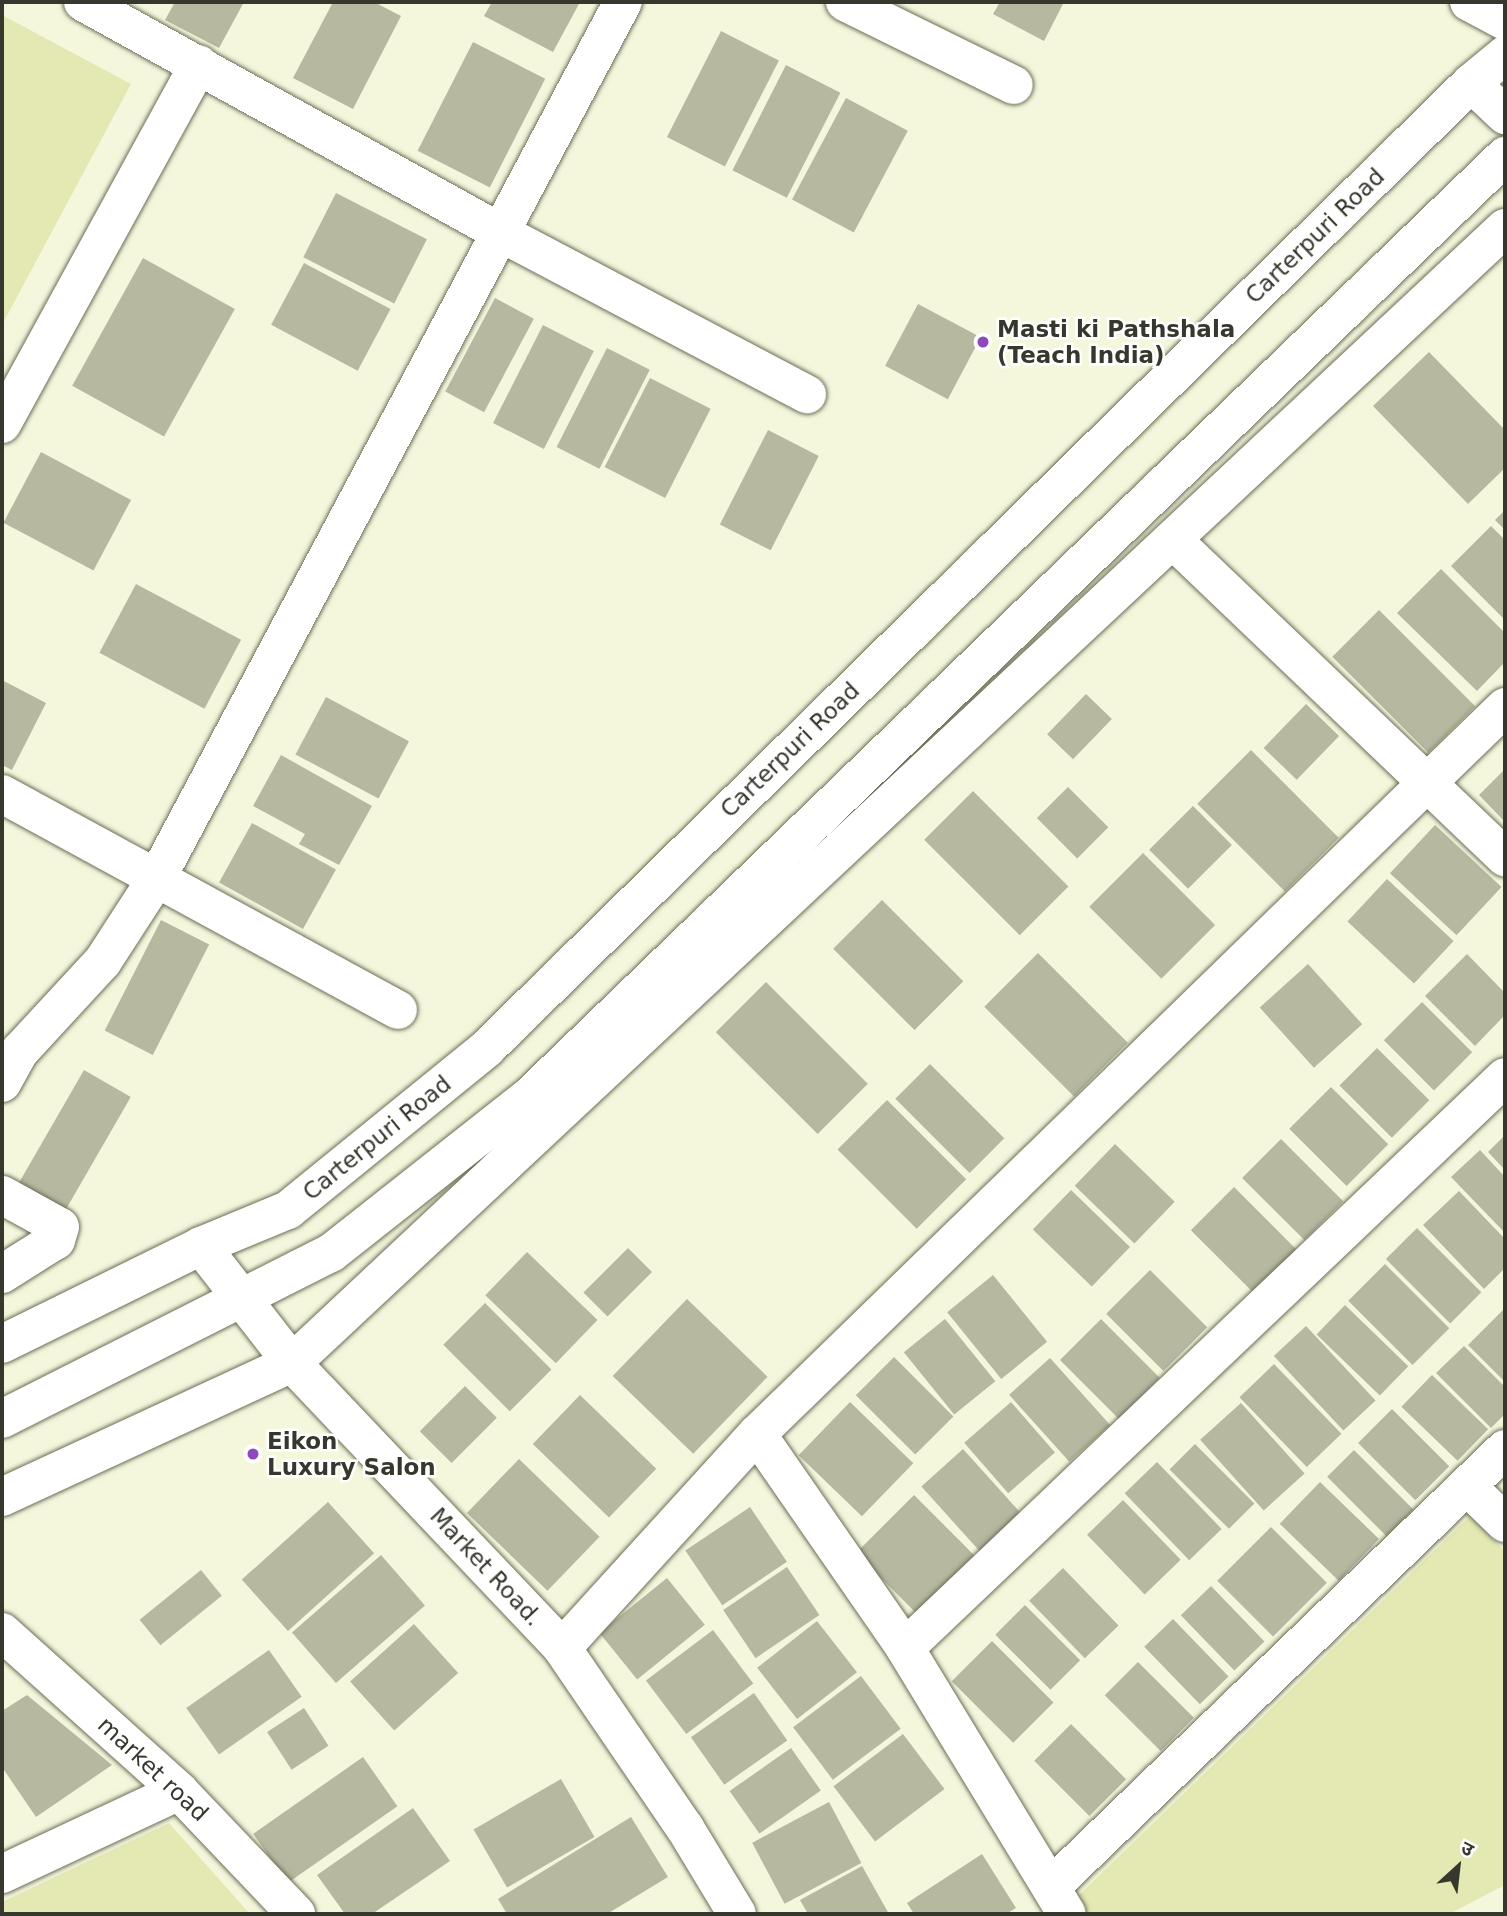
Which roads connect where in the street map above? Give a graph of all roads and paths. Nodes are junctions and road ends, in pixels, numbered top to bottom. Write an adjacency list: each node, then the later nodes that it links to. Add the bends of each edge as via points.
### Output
1 (83, 2): 7 (street)
2 (623, 2): 13 (street)
3 (845, 2): 9 (street)
4 (1469, 2): 5 (street)
5 (1505, 21)
6 (1505, 55): 8 (street, Carterpuri Road)
7 (199, 64): 13 (street); 14 (street)
8 (1471, 83): 10 (street); 27 (street, Carterpuri Road, via 487,1048 288,1210)
9 (1014, 85)
10 (1505, 115)
11 (1505, 156): 29 (street, via 532,1094 331,1253)
12 (1505, 228): 17 (street)
13 (501, 233): 15 (street); 22 (street)
14 (14, 372): 16 (street)
15 (807, 394)
16 (2, 424)
17 (1174, 541): 19 (street); 31 (street)
18 (1505, 708): 19 (street)
19 (1428, 783): 21 (street); 33 (street)
20 (2, 794): 22 (street)
21 (1505, 857)
22 (158, 876): 23 (street); 25 (street, via 103,961 20,1051)
23 (398, 1010)
24 (1505, 1077): 40 (street)
25 (2, 1083)
26 (2, 1195): 28 (street, via 60,1227 56,1240)
27 (201, 1246): 29 (street, Market Road.); 30 (street, Carterpuri Road)
28 (2, 1274)
29 (239, 1300): 31 (street, Market Road.); 32 (street)
30 (2, 1344)
31 (292, 1363): 36 (street); 39 (street, Market Road.)
32 (2, 1419)
33 (757, 1434): 39 (street); 40 (street)
34 (1505, 1449): 35 (street)
35 (1467, 1486): 37 (street); 43 (street)
36 (2, 1497)
37 (1505, 1523)
38 (2, 1632): 41 (street, market road)
39 (562, 1648): 45 (street, Market Road., via 685,1828)
40 (905, 1648): 43 (street)
41 (179, 1791): 42 (street); 44 (street, market road)
42 (2, 1874)
43 (1060, 1900)
44 (296, 1914)
45 (737, 1914)

